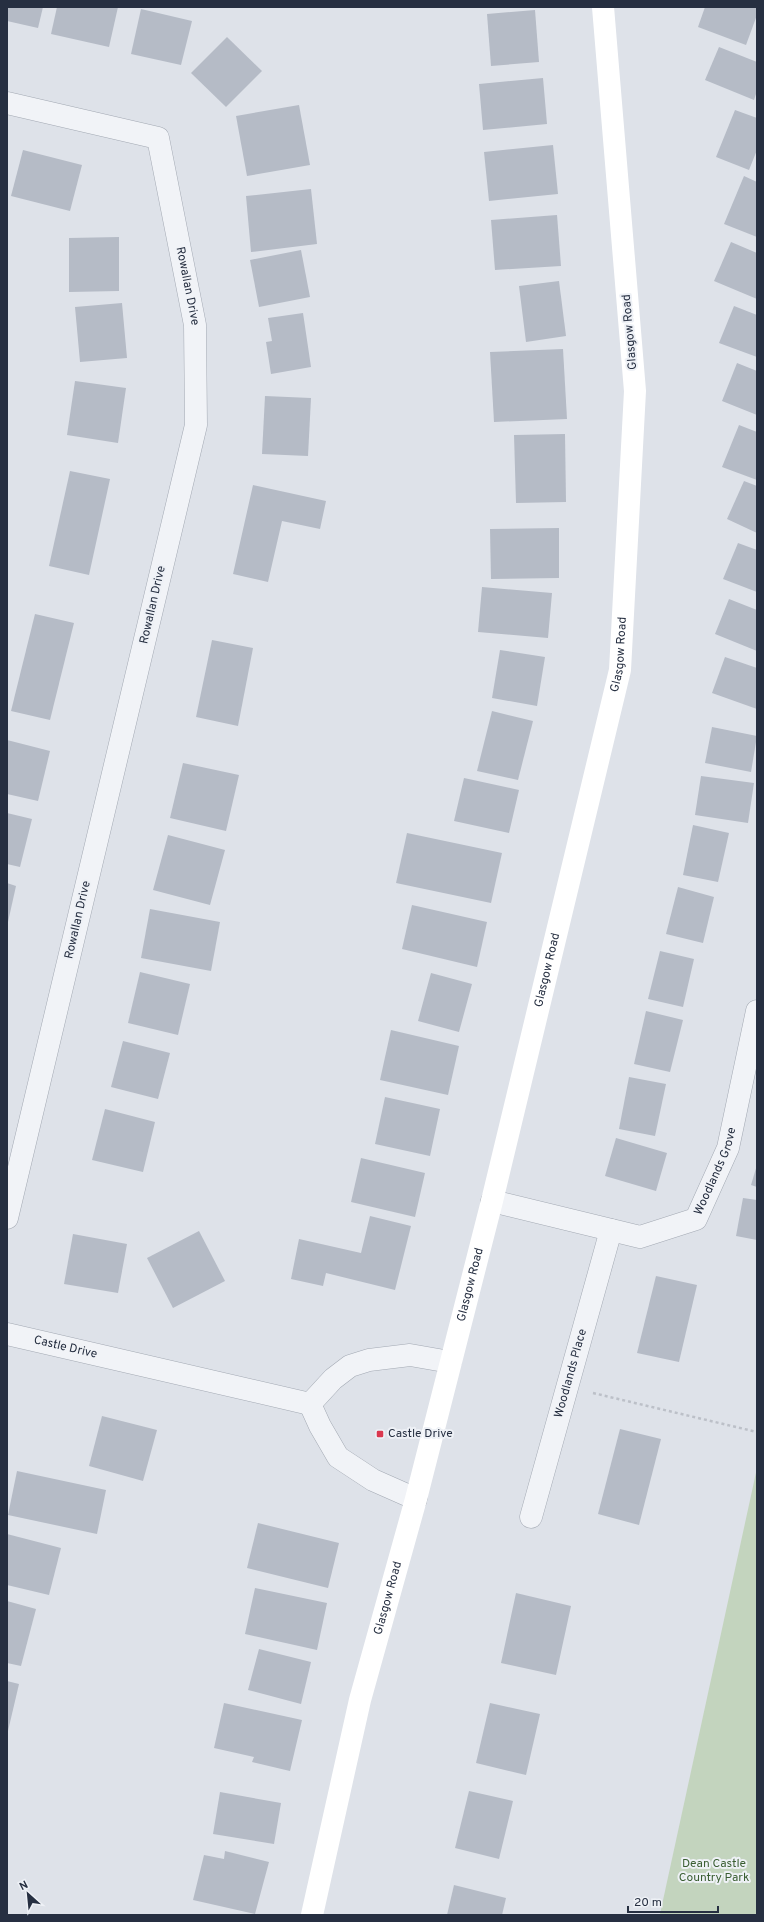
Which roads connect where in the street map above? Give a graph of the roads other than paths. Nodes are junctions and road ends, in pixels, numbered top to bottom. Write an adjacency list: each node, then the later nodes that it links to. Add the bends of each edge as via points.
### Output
1 (603, 7): 4 (main road, Glasgow Road, via 635,391 620,670)
2 (7, 103): 5 (street, Rowallan Drive, via 158,138 195,324 196,409 196,425)
3 (757, 1010): 6 (street, Woodlands Grove, via 728,1148 696,1219 640,1237)
4 (492, 1201): 6 (street, Woodlands Grove); 8 (main road, Glasgow Road)
5 (7, 1218)
6 (611, 1230): 11 (street, Woodlands Place)
7 (7, 1334): 9 (street, Castle Drive)
8 (450, 1362): 9 (street, via 410,1355 369,1360 350,1366 333,1379); 10 (main road, Glasgow Road)
9 (310, 1404): 10 (street, via 338,1457 373,1480)
10 (416, 1499): 12 (main road, Glasgow Road, via 360,1700)
11 (531, 1517)
12 (312, 1915)

